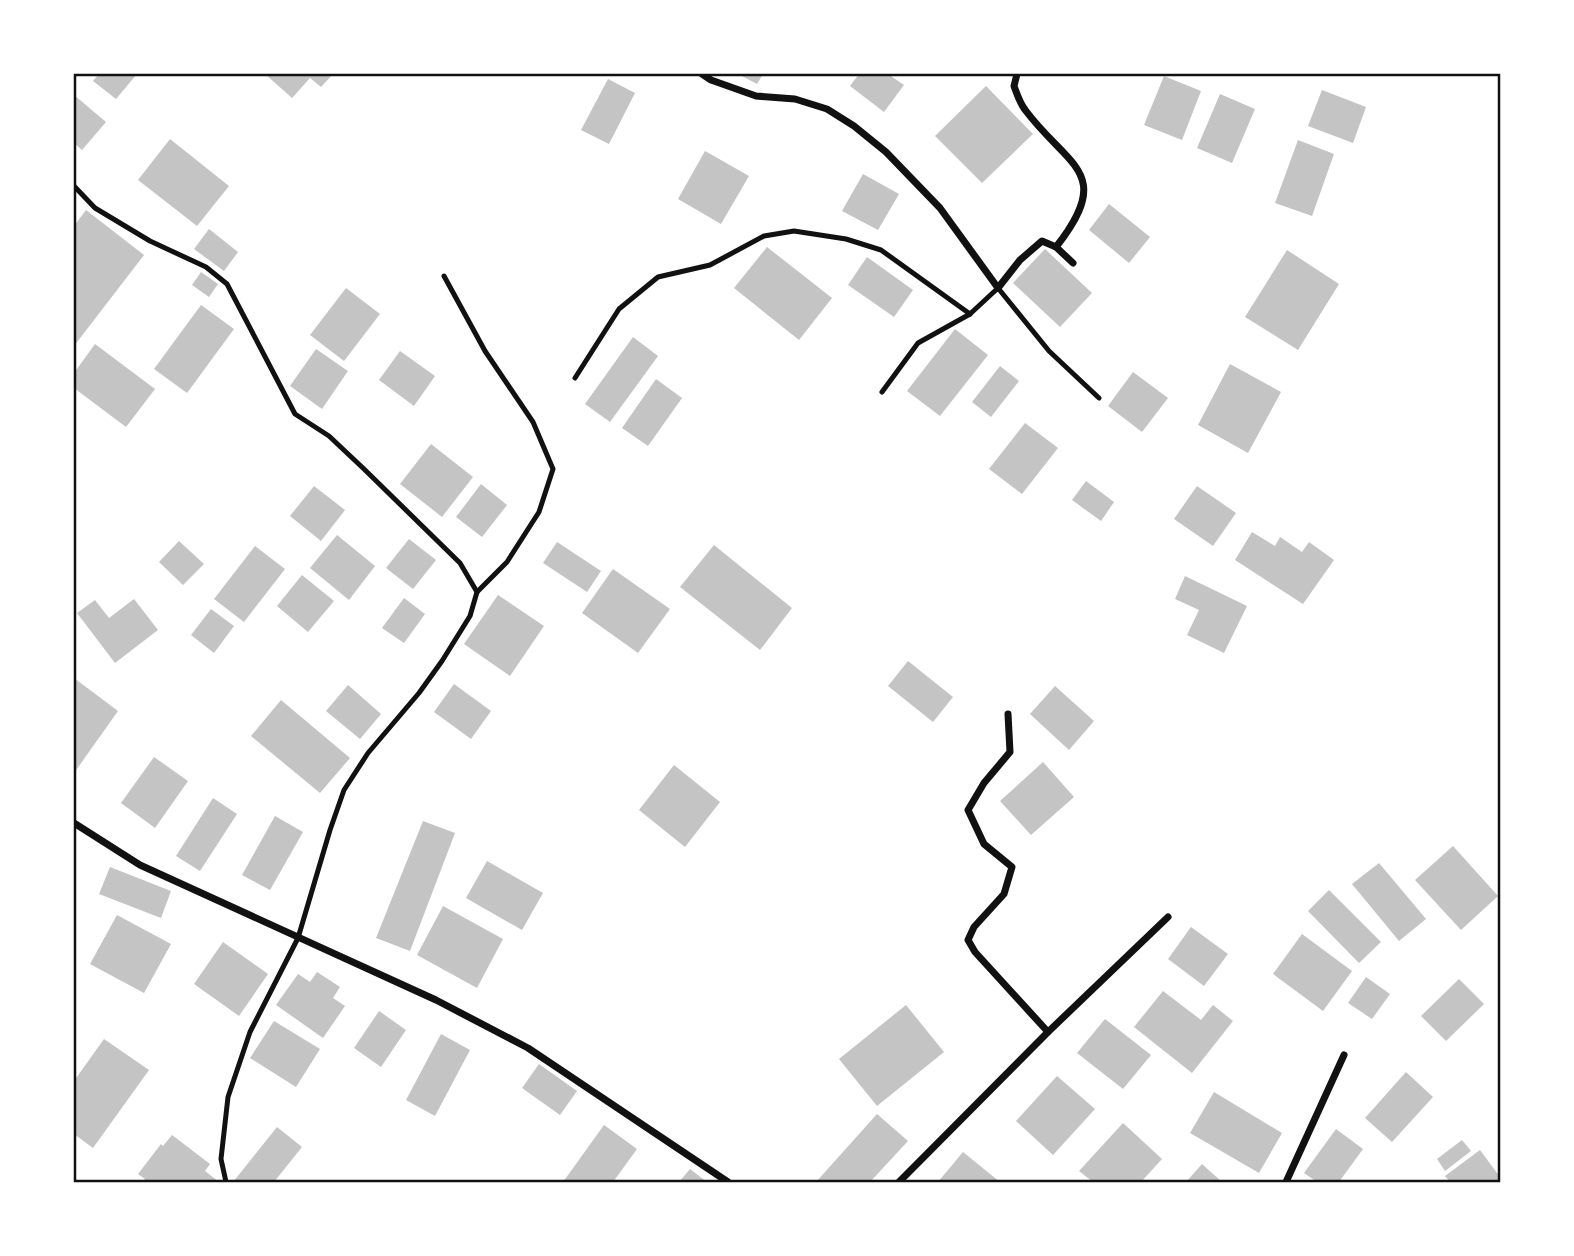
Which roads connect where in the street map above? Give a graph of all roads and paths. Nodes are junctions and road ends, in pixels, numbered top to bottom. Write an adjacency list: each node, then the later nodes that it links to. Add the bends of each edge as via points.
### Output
1 (702, 74): 7 (street, via 756,96 795,99 827,109 854,126 940,208)
2 (1017, 74): 4 (street, via 1014,86 1024,110 1081,175 1085,197 1076,222)
3 (74, 186): 12 (lane, via 95,208 206,267 227,284 295,414 329,436 364,469 460,563)
4 (1056, 247): 5 (street); 7 (street, via 1042,241)
5 (1073, 263)
6 (444, 276): 12 (lane, via 485,351 533,422 553,469 539,512 506,562)
7 (998, 288): 8 (lane); 11 (lane, via 1049,351)
8 (970, 314): 9 (lane, via 881,250 794,231 764,236 710,265 658,277 619,309); 10 (lane, via 918,343)
9 (575, 378)
10 (882, 392)
11 (1099, 398)
12 (477, 592): 16 (lane, via 470,617 442,661 344,790)
13 (1009, 714): 17 (street, via 1010,752 968,810 984,844 1012,867 1004,894 968,940)
14 (74, 823): 16 (street, via 140,865)
15 (1168, 917): 17 (street)
16 (298, 938): 19 (lane, via 250,1032 228,1097 221,1159); 20 (street, via 436,1000 528,1048)
17 (1048, 1032): 21 (street)
18 (1343, 1055): 22 (street)
19 (226, 1182)
20 (728, 1182)
21 (899, 1182)
22 (1286, 1182)

